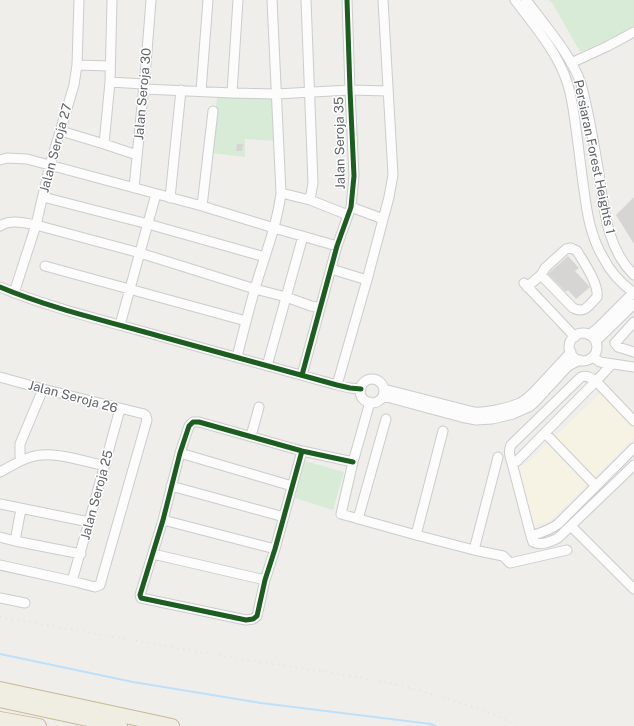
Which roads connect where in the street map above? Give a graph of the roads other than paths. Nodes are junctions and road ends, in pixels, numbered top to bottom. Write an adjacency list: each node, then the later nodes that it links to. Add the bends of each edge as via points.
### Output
1 (78, 0): 14 (street, Jalan Seroja 27)
2 (112, 0): 15 (street)
3 (151, 0): 17 (street, Jalan Seroja 30)
4 (208, 0): 20 (street)
5 (238, 0): 23 (street)
6 (272, 0): 24 (street)
7 (306, 0): 22 (street)
8 (347, 0): 19 (street, Jalan Seroja 35)
9 (383, 0): 21 (street)
10 (515, 0): 56 (street, Persiaran Forest Heights 1, via 548,45 567,80 593,236 614,274)
11 (526, 0): 13 (street, Persiaran Forest Heights 1)
12 (634, 32): 13 (street)
13 (571, 63): 50 (street, Persiaran Forest Heights 1, via 580,83 591,128 608,229 615,248)
14 (78, 65): 15 (street); 26 (street, Jalan Seroja 27)
15 (110, 66): 16 (street)
16 (110, 82): 17 (street); 27 (street)
17 (144, 86): 18 (street); 28 (street, Jalan Seroja 30)
18 (181, 90): 20 (street); 35 (street)
19 (350, 90): 21 (street); 22 (street); 38 (street, Jalan Seroja 35, via 354,176)
20 (201, 91): 23 (street)
21 (388, 91): 39 (street, via 393,175)
22 (310, 92): 24 (street); 36 (street, via 313,183)
23 (232, 93): 24 (street)
24 (276, 94): 32 (street)
25 (213, 111): 37 (street)
26 (60, 131): 27 (street); 30 (street, Jalan Seroja 27)
27 (104, 144): 28 (street)
28 (137, 155): 31 (street, Jalan Seroja 30)
29 (0, 160): 30 (street, via 26,159)
30 (50, 166): 31 (street); 34 (street, Jalan Seroja 27)
31 (134, 188): 33 (street)
32 (281, 193): 36 (street); 43 (street)
33 (156, 194): 35 (street); 40 (street)
34 (43, 198): 40 (street); 42 (street, Jalan Seroja 27)
35 (170, 198): 37 (street)
36 (310, 200): 38 (street)
37 (202, 206): 43 (street)
38 (349, 211): 39 (street); 45 (street, Jalan Seroja 35)
39 (383, 219): 52 (street)
40 (148, 224): 46 (street); 47 (street)
41 (0, 226): 42 (street, via 19,222)
42 (36, 226): 46 (street); 57 (street, Jalan Seroja 27)
43 (274, 228): 44 (street); 47 (street)
44 (303, 236): 45 (street); 58 (street)
45 (337, 246): 49 (street, Jalan Seroja 35)
46 (140, 253): 54 (street); 55 (street)
47 (265, 256): 55 (street)
48 (45, 266): 54 (street)
49 (331, 269): 52 (street); 60 (street, Jalan Seroja 35)
50 (632, 272)
51 (541, 274): 51 (street, via 566,249 574,249 598,289 597,297 585,310 572,308); 64 (street, via 526,285)
52 (367, 280): 77 (street)
53 (0, 287): 57 (street)
54 (130, 289): 61 (street); 63 (street)
55 (255, 289): 58 (street); 61 (street)
56 (634, 292): 65 (street, via 599,326)
57 (14, 293): 63 (street)
58 (286, 297): 60 (street); 72 (street)
59 (634, 304): 65 (street)
60 (320, 308): 74 (street, Jalan Seroja 35)
61 (246, 321): 68 (street)
62 (634, 322): 67 (street, via 616,343 618,348)
63 (120, 325): 68 (street)
64 (575, 337): 65 (street, via 582,334); 66 (street, via 570,344)
65 (593, 338): 69 (street, via 597,350)
66 (571, 352): 70 (street); 80 (street, via 526,399 490,411 474,412)
67 (634, 352)
68 (236, 357): 72 (street)
69 (593, 357): 70 (street, via 589,360); 71 (street, via 600,362)
70 (580, 360): 80 (street, via 568,366 529,407 492,419 476,420 461,417)
71 (612, 364): 73 (street); 76 (street)
72 (268, 366): 74 (street)
73 (634, 368)
74 (302, 376): 77 (street)
75 (0, 377): 78 (street, Jalan Seroja 26)
76 (596, 381): 85 (street); 87 (street); 95 (street, via 581,377 511,445 509,453)
77 (337, 385): 79 (street)
78 (43, 389): 83 (street, Jalan Seroja 26); 93 (street, via 20,444)
79 (361, 389): 80 (street, via 364,383 374,379 380,382); 81 (street, via 362,396)
80 (383, 393): 81 (street, via 378,402)
81 (370, 402): 94 (street)
82 (259, 407): 88 (street)
83 (120, 409): 97 (street, Jalan Seroja 25); 120 (street, Jalan Seroja 26, via 144,414 147,420 101,583 95,587)
84 (386, 419): 105 (street)
85 (634, 421)
86 (443, 431): 109 (street)
87 (545, 432): 95 (street); 101 (street)
88 (251, 436): 90 (street); 91 (street, via 193,422 189,426)
89 (634, 448): 101 (street)
90 (302, 451): 94 (street); 100 (street)
91 (180, 453): 99 (street); 100 (street)
92 (498, 457): 114 (street)
93 (22, 460): 97 (street, via 51,454); 98 (street)
94 (353, 462): 105 (street, via 341,514)
95 (512, 463): 111 (street)
96 (634, 465): 108 (street)
97 (104, 466): 107 (street, Jalan Seroja 25)
98 (0, 472)
99 (171, 486): 104 (street); 106 (street)
100 (292, 486): 104 (street)
101 (596, 486): 111 (street, via 558,524)
102 (0, 504): 103 (street)
103 (21, 509): 107 (street); 112 (street)
104 (284, 516): 113 (street)
105 (358, 519): 109 (street)
106 (163, 520): 113 (street); 117 (street)
107 (89, 522): 116 (street, Jalan Seroja 25)
108 (571, 526): 111 (street, via 552,541 537,544); 121 (street)
109 (416, 535): 114 (street)
110 (0, 537): 112 (street)
111 (532, 539)
112 (15, 541): 116 (street)
113 (275, 549): 119 (street)
114 (474, 550): 115 (street, via 503,556 510,564)
115 (567, 550)
116 (80, 554): 120 (street, Jalan Seroja 25)
117 (153, 554): 119 (street); 119 (street, via 140,595 142,599 249,620 257,616)
118 (0, 565): 120 (street)
119 (265, 580)
120 (72, 581)
121 (634, 590)
122 (0, 598): 123 (street)
123 (25, 603)
124 (0, 689): 129 (highway)
125 (0, 700): 128 (highway)
126 (0, 719): 127 (highway)
127 (39, 726)
128 (120, 726)
129 (172, 726)

